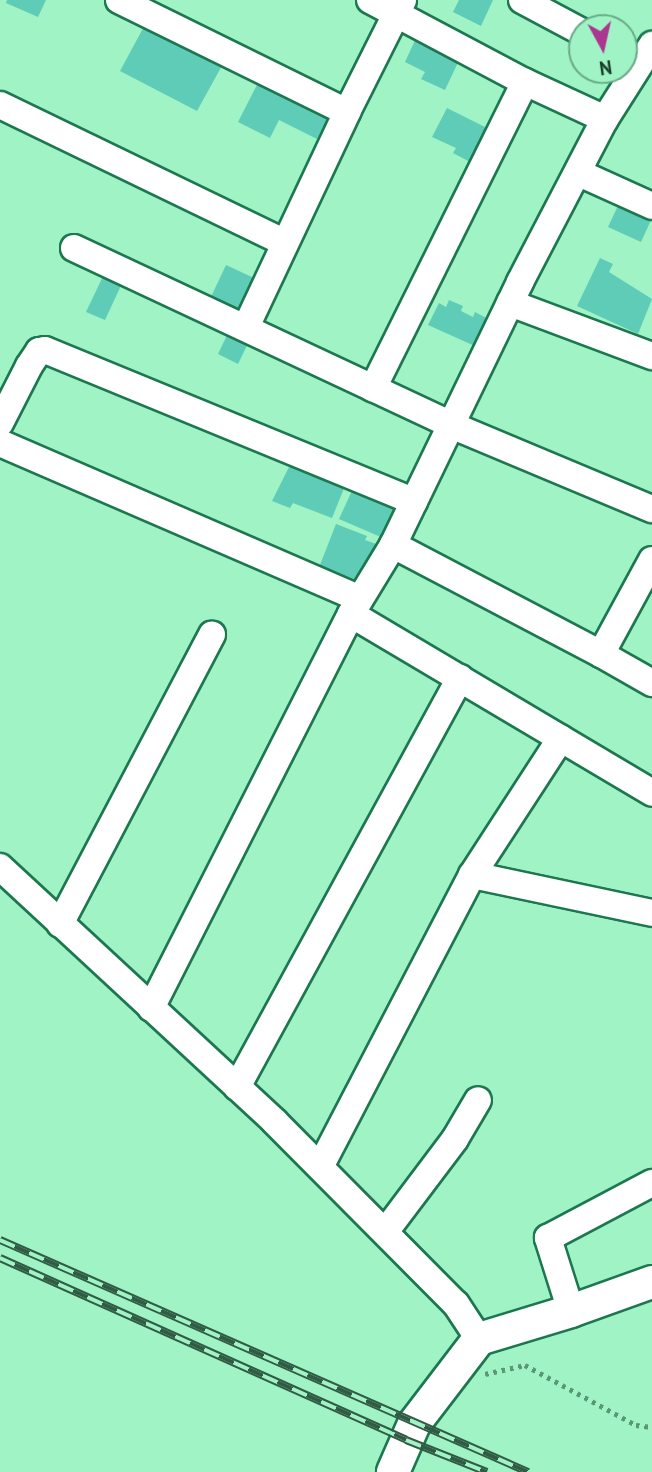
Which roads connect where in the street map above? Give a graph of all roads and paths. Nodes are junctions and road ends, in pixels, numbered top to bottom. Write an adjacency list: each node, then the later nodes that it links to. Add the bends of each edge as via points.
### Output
1 (119, 0): 9 (street)
2 (370, 0): 4 (street)
3 (522, 0): 5 (street)
4 (400, 7): 7 (street); 9 (street)
5 (568, 25)
6 (643, 58): 10 (street)
7 (525, 82): 10 (street); 18 (street)
8 (0, 106): 13 (street)
9 (347, 113): 13 (street)
10 (605, 119): 11 (street)
11 (579, 173): 12 (street); 15 (street)
12 (652, 206)
13 (284, 242): 16 (street)
14 (74, 248): 16 (street)
15 (510, 303): 17 (street); 20 (street)
16 (246, 327): 18 (street)
17 (652, 356)
18 (373, 388): 20 (street)
19 (0, 423): 22 (street, via 29,366 39,351 45,350)
20 (451, 425): 22 (street); 23 (street)
21 (0, 443): 26 (street)
22 (414, 501): 24 (street)
23 (652, 509)
24 (393, 545): 26 (street); 28 (street)
25 (652, 560): 28 (street)
26 (356, 607): 29 (street); 37 (street)
27 (212, 634): 36 (street)
28 (601, 654): 30 (street)
29 (460, 678): 31 (street); 38 (street)
30 (652, 683)
31 (561, 738): 32 (street); 34 (street)
32 (652, 793)
33 (0, 867): 36 (street)
34 (472, 875): 35 (street); 40 (street)
35 (652, 913)
36 (60, 924): 37 (street)
37 (151, 1008): 38 (street)
38 (237, 1087): 40 (street)
39 (478, 1100): 42 (street)
40 (320, 1167): 42 (street)
41 (652, 1183): 44 (street, via 548,1238)
42 (385, 1233): 45 (street, via 456,1304)
43 (652, 1282): 44 (street)
44 (571, 1311): 45 (street)
45 (479, 1339): 46 (street)
46 (443, 1384): 47 (path, via 525,1365 636,1425); 48 (street, via 414,1424)
47 (652, 1427)
48 (393, 1472)

